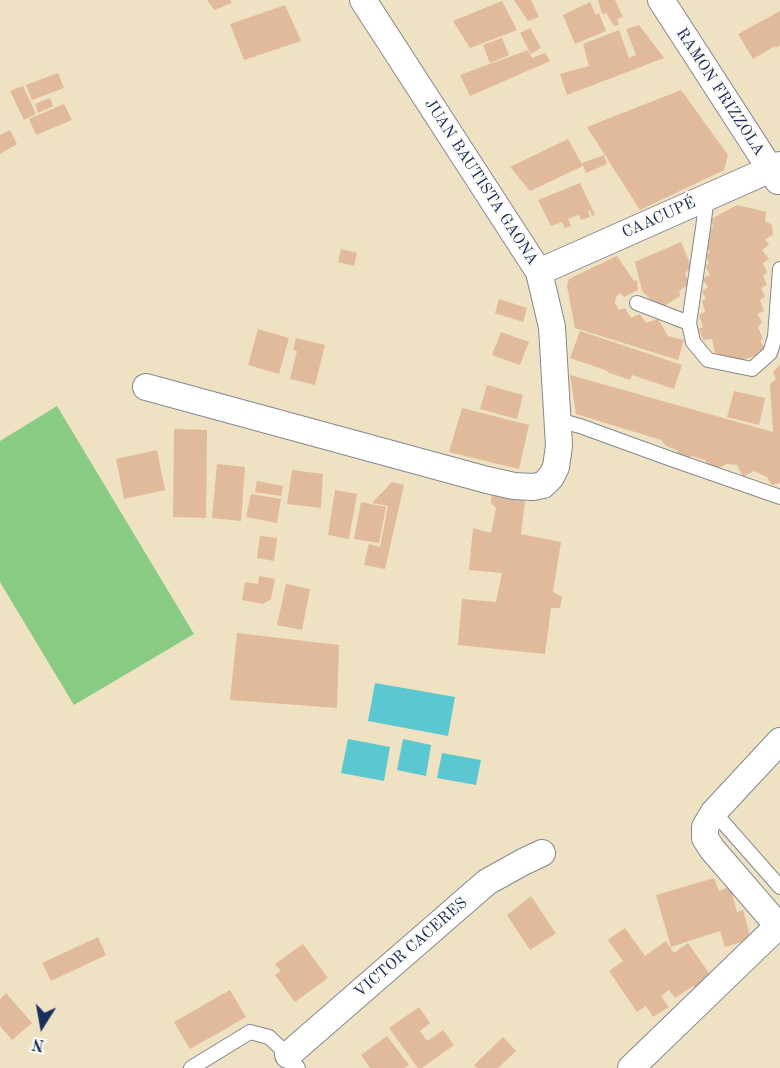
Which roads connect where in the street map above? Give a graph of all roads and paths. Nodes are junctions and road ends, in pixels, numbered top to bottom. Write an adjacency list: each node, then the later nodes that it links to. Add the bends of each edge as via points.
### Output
1 (363, 0): 6 (street, JUAN BAUTISTA GAONA)
2 (661, 0): 3 (street, RAMON FRIZZOLA)
3 (776, 172): 4 (street, CAACUPÉ)
4 (706, 196): 6 (street, CAACUPÉ); 8 (lane)
5 (780, 269): 8 (lane, via 771,353 752,369 708,360 693,342)
6 (539, 272): 10 (street, JUAN BAUTISTA GAONA, via 552,327)
7 (637, 303): 8 (lane)
8 (689, 323)
9 (146, 387): 10 (street, JUAN BAUTISTA GAONA, via 514,486 543,485 551,477 560,446)
10 (558, 420): 11 (lane)
11 (780, 497)
12 (780, 741): 13 (street)
13 (714, 812): 15 (lane); 16 (street, via 705,827 705,838)
14 (542, 854): 17 (street, VICTOR CACERES, via 487,882)
15 (780, 887)
16 (779, 926): 19 (street)
17 (293, 1061): 18 (lane, via 268,1037 250,1032)
18 (191, 1068)
19 (631, 1068)

